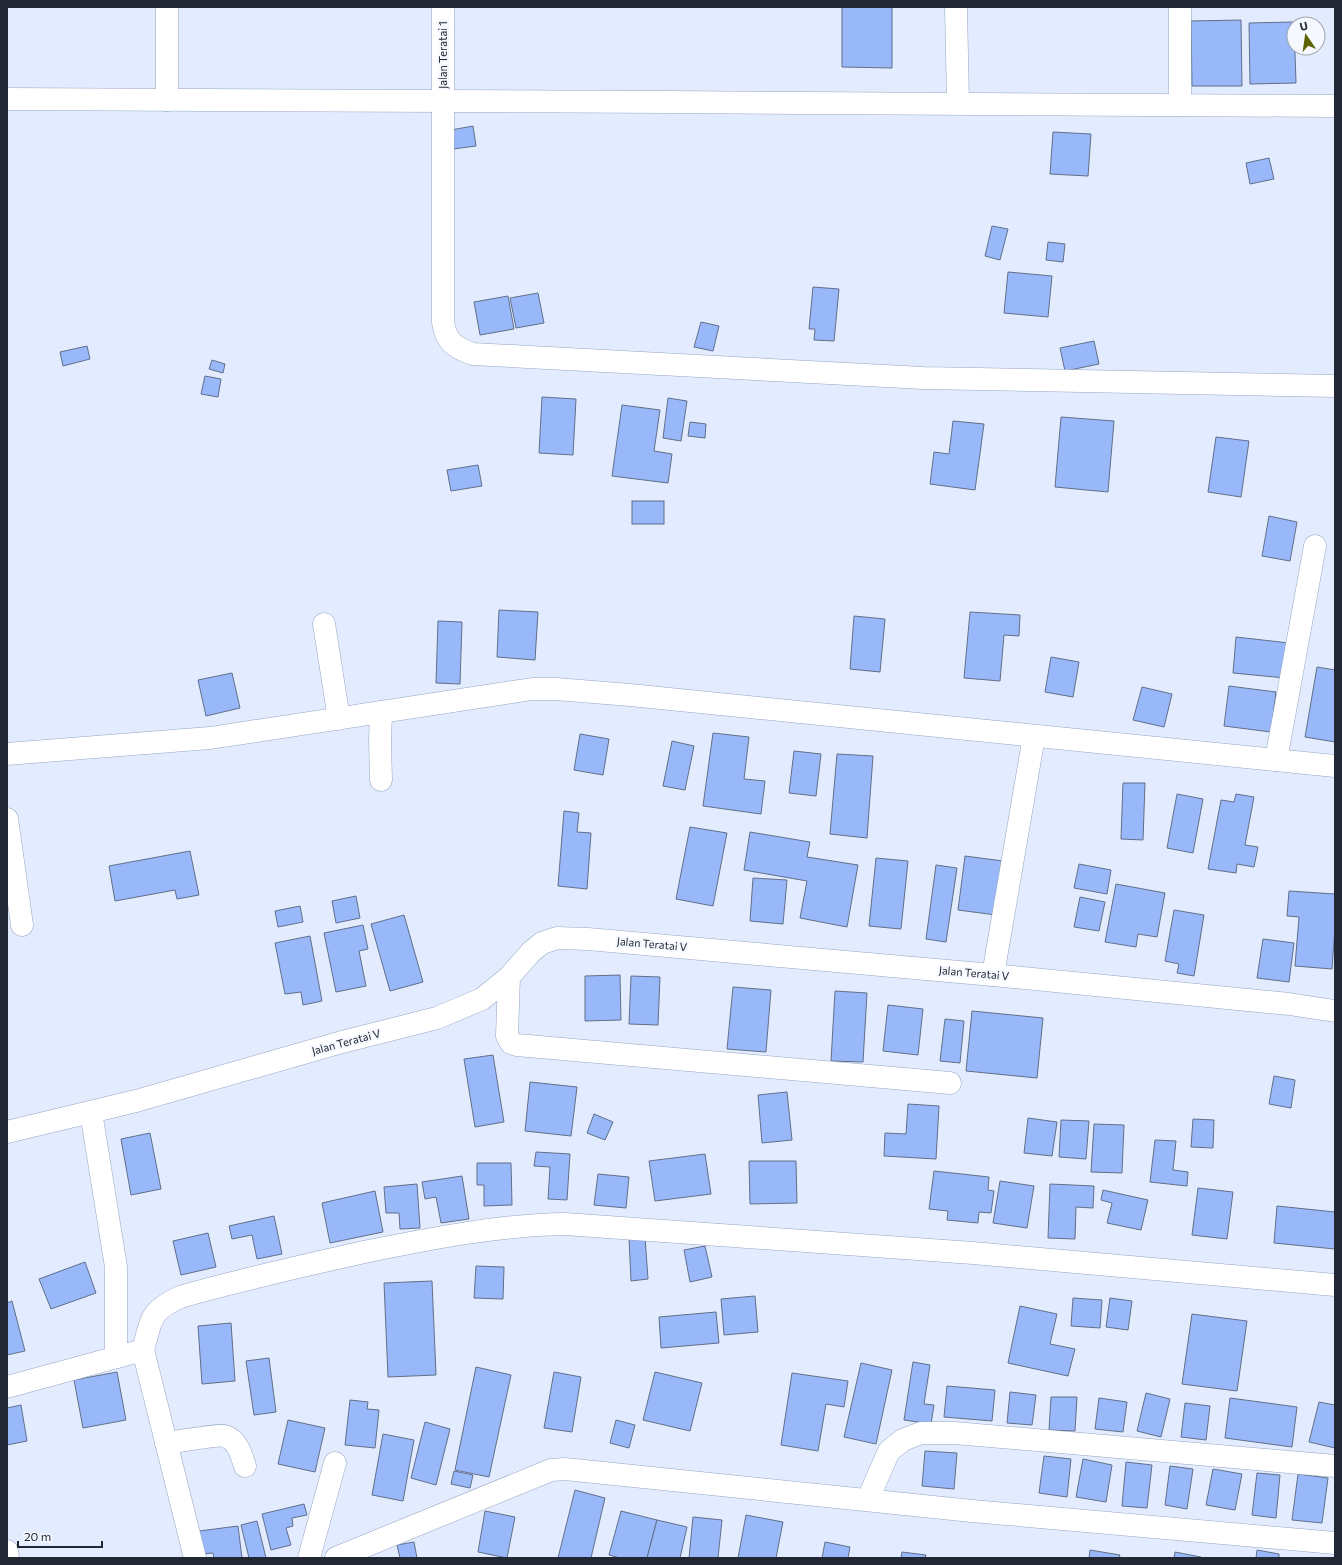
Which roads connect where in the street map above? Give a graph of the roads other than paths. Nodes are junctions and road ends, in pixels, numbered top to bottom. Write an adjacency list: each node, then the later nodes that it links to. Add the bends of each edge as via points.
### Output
1 (167, 7): 6 (street)
2 (443, 7): 7 (street, Jalan Teratai 1)
3 (956, 7): 8 (street)
4 (1180, 7): 9 (street)
5 (7, 100): 6 (street)
6 (167, 100): 7 (street)
7 (443, 102): 8 (street); 11 (street, Jalan Teratai 1, via 443,322 450,342 473,354 923,378)
8 (958, 103): 9 (street)
9 (1180, 105): 10 (street)
10 (1335, 106)
11 (1335, 386)
12 (1315, 546): 18 (street)
13 (324, 624): 15 (street)
14 (381, 712): 15 (street); 16 (street, via 532,689 556,689); 20 (street)
15 (339, 719): 17 (street, via 210,738)
16 (1034, 736): 18 (street); 23 (street)
17 (7, 754)
18 (1276, 760): 19 (street)
19 (1335, 766)
20 (381, 780)
21 (7, 819): 22 (street)
22 (22, 925)
23 (993, 975): 24 (street, Jalan Teratai V, via 557,938 542,943); 25 (street, Jalan Teratai V, via 1289,1004)
24 (509, 976): 26 (street, via 507,1036 511,1043 516,1045); 27 (street, Jalan Teratai V, via 482,999 437,1018)
25 (1335, 1011)
26 (950, 1083)
27 (91, 1112): 28 (street, Jalan Teratai V); 31 (street, via 116,1267)
28 (7, 1132)
29 (1335, 1285): 30 (street, via 973,1253 537,1224 441,1236 300,1266 180,1297 156,1312)
30 (143, 1350): 31 (street); 33 (street)
31 (116, 1358): 32 (street)
32 (7, 1387)
33 (166, 1443): 35 (street, via 223,1435 240,1450); 41 (street)
34 (335, 1462): 42 (street)
35 (245, 1466)
36 (1335, 1466): 37 (street, via 955,1433 921,1433 902,1440 889,1451)
37 (868, 1499): 38 (street, via 972,1511); 43 (street, via 565,1469 551,1470)
38 (1335, 1543)
39 (7, 1551): 40 (street)
40 (8, 1558)
41 (195, 1558)
42 (309, 1558)
43 (336, 1558)

